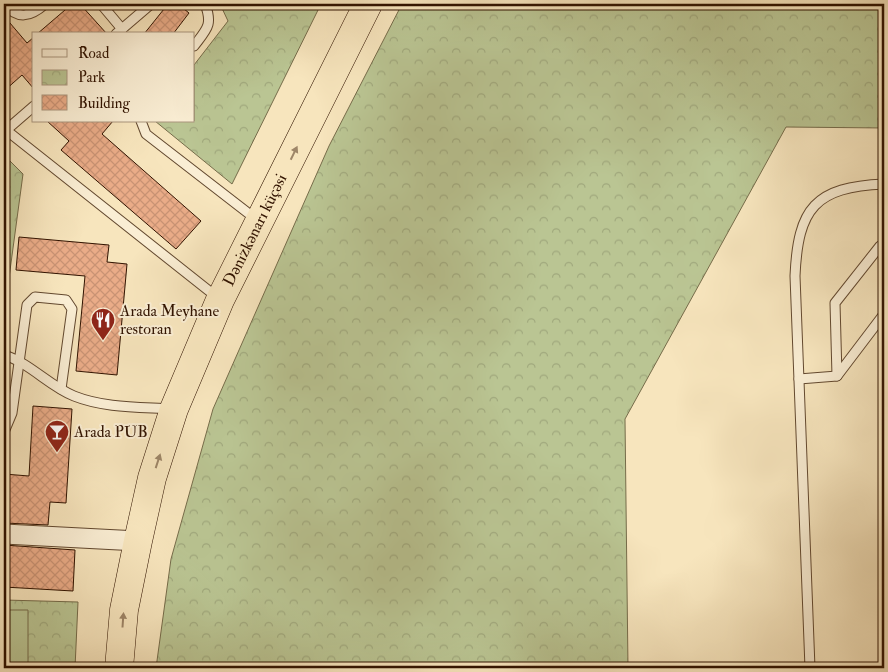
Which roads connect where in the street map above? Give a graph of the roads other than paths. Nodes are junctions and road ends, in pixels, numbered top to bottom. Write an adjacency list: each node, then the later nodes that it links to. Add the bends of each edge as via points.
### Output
1 (4, 4): 2 (lane, via 19,16 30,14)
2 (45, 4)
3 (101, 4): 7 (lane)
4 (150, 4): 7 (lane)
5 (205, 4): 8 (lane, via 210,17 208,27)
6 (368, 4): 13 (highway, Dənizkənarı küçəsi, one-way to 6)
7 (119, 31)
8 (195, 45)
9 (32, 108): 11 (lane)
10 (141, 122): 13 (lane, via 146,134)
11 (5, 131): 15 (lane)
12 (884, 184): 20 (lane, via 844,187 825,196 802,223 796,244 795,276)
13 (260, 222): 15 (highway, Dənizkənarı küçəsi)
14 (880, 246): 19 (lane, via 834,303)
15 (220, 300): 22 (highway, Dənizkənarı küçəsi)
16 (884, 314): 19 (lane)
17 (4, 355): 18 (lane)
18 (19, 361): 21 (lane); 21 (lane, via 30,300 35,297 66,300 72,309); 23 (lane, via 12,413)
19 (837, 376): 20 (lane)
20 (799, 379): 27 (lane)
21 (61, 389): 22 (lane, via 74,396 113,405)
22 (174, 409): 25 (highway, Dənizkənarı küçəsi, one-way to 22, via 152,478)
23 (4, 432)
24 (4, 534): 25 (street)
25 (138, 541): 26 (highway, Dənizkənarı küçəsi, one-way to 25, via 124,610)
26 (119, 668)
27 (810, 668)

